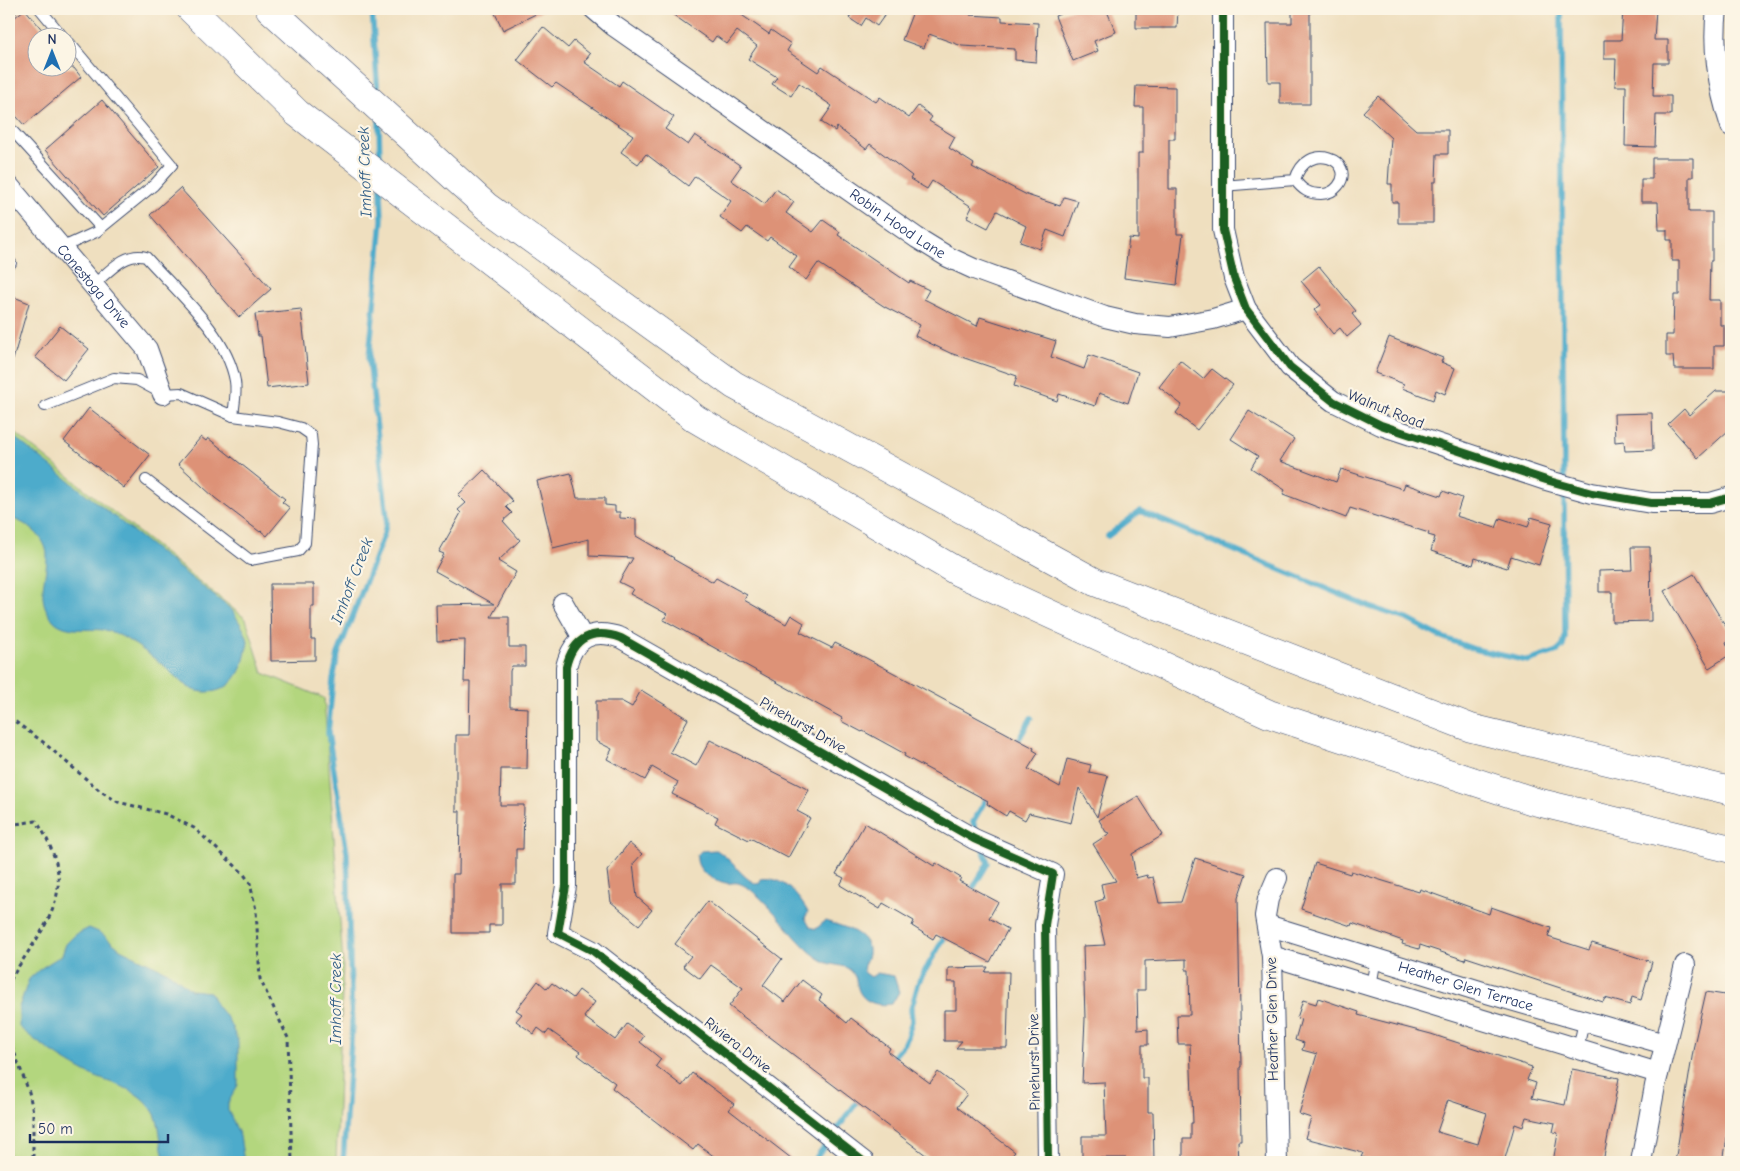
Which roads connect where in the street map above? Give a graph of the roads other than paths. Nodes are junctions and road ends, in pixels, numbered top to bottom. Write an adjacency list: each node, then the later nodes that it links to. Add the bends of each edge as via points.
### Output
1 (12, 9): 8 (lane)
2 (40, 9): 9 (lane)
3 (191, 9): 29 (highway, via 297,113 696,419 958,572 1269,714 1533,802)
4 (270, 9): 28 (highway, via 486,206 734,385 1096,582 1471,728)
5 (594, 9): 20 (street, Robin Hood Lane, via 821,172 917,238 957,261 1105,317 1135,324 1170,327)
6 (1223, 9): 15 (street, Walnut Road)
7 (1717, 9): 10 (street)
8 (9, 12)
9 (56, 28)
10 (1723, 41): 12 (street, via 1718,78)
11 (78, 53): 17 (lane, via 172,166)
12 (1731, 126)
13 (9, 127): 17 (lane)
14 (1295, 180): 14 (lane, via 1299,168 1313,158 1333,159 1343,172 1343,180 1327,194 1305,191); 15 (lane)
15 (1222, 186): 20 (street, Walnut Road, via 1223,230 1234,278)
16 (11, 194): 18 (street, Conestoga Drive)
17 (101, 228): 18 (lane)
18 (61, 248): 19 (street, Conestoga Drive)
19 (93, 286): 21 (street, Conestoga Drive, via 147,349); 23 (lane, via 123,261 134,255 146,257 215,334 228,354 236,382)
20 (1246, 309): 25 (street, Walnut Road, via 1290,367 1333,401 1381,425 1592,493 1674,504)
21 (163, 394): 22 (lane, via 137,380 114,378); 23 (lane, via 181,393)
22 (45, 406)
23 (233, 416): 24 (lane, via 293,426 311,435 305,543 298,551 250,560)
24 (146, 480)
25 (1730, 500)
26 (563, 603): 27 (street)
27 (583, 638): 41 (street, Riviera Drive, via 569,654 566,667 566,878 558,933 593,951); 42 (street, Pinehurst Drive, via 597,634 621,638 974,839 1053,874 1045,924)
28 (1731, 791)
29 (1731, 849)
30 (1277, 878): 31 (street, Heather Glen Drive, via 1268,899)
31 (1267, 925): 32 (street, Heather Glen Drive); 33 (street, Heather Glen Terrace)
32 (1272, 956): 35 (street, Heather Glen Terrace); 43 (street, Heather Glen Drive)
33 (1376, 958): 35 (lane); 36 (street, Heather Glen Terrace)
34 (1684, 966): 38 (street)
35 (1371, 986): 36 (street, Heather Glen Terrace)
36 (1478, 1004): 37 (street, Heather Glen Terrace); 39 (street, Heather Glen Terrace)
37 (1584, 1021): 38 (street, Heather Glen Terrace); 39 (lane)
38 (1665, 1044): 40 (street)
39 (1578, 1049): 40 (street, Heather Glen Terrace)
40 (1658, 1073): 44 (street)
41 (864, 1162)
42 (1048, 1162)
43 (1276, 1162)
44 (1641, 1162)

